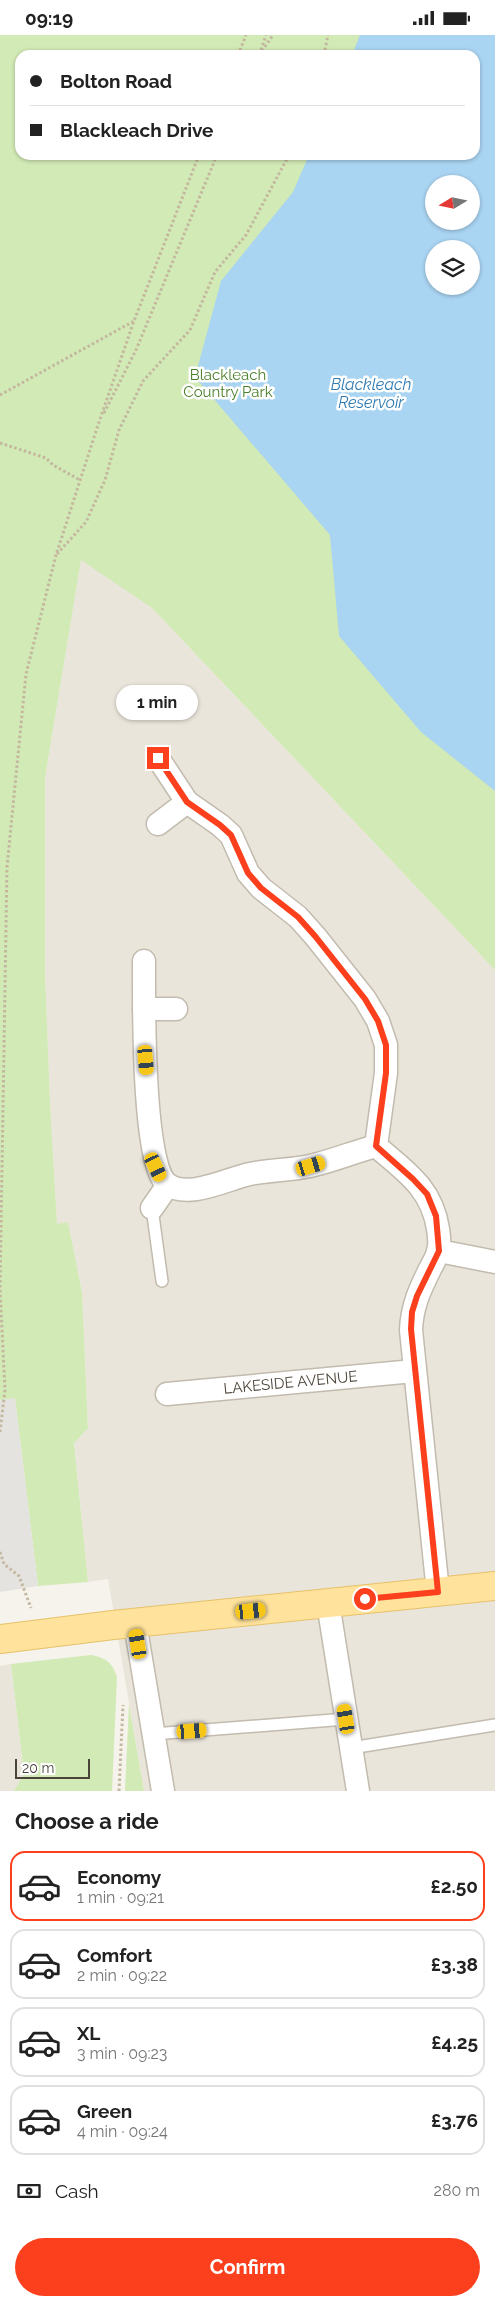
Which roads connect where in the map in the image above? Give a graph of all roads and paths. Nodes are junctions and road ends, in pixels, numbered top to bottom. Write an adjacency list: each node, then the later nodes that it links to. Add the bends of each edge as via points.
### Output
1 (246, 35): 5 (path)
2 (266, 35): 6 (path)
3 (272, 35): 7 (path)
4 (328, 35): 8 (path)
5 (240, 50)
6 (260, 50)
7 (262, 50)
8 (325, 50)
9 (197, 160): 12 (path)
10 (215, 160): 14 (path, via 136,350)
11 (285, 160): 17 (path, via 246,235 215,272 190,329 143,381 119,430 106,480 86,522)
12 (134, 321): 13 (path); 14 (path)
13 (0, 395)
14 (98, 425): 16 (path)
15 (0, 443): 16 (path, via 46,458)
16 (80, 480): 17 (path)
17 (56, 555): 32 (path, via 26,674 7,867 0,1289 5,1390)
18 (158, 758): 19 (street)
19 (187, 802): 20 (street); 24 (street, via 231,835 248,873 315,936 365,999 378,1021 386,1045 386,1073)
20 (158, 824)
21 (144, 961): 22 (street)
22 (144, 1009): 23 (street); 25 (street, via 152,1146 156,1167)
23 (176, 1009)
24 (376, 1146): 25 (street, via 311,1166 242,1176 203,1188 173,1188); 27 (street, via 427,1194 436,1216)
25 (168, 1185): 26 (street)
26 (152, 1208): 29 (lane)
27 (439, 1251): 28 (street); 30 (street, via 412,1312)
28 (495, 1262)
29 (162, 1281)
30 (414, 1371): 31 (street, LAKESIDE AVENUE); 35 (street)
31 (167, 1396)
32 (0, 1431)
33 (0, 1552): 38 (path, via 4,1564 19,1576)
34 (495, 1586): 35 (main road)
35 (438, 1592): 36 (main road)
36 (328, 1603): 37 (main road); 40 (street)
37 (124, 1624): 38 (main road); 42 (street)
38 (38, 1634): 39 (main road)
39 (0, 1639)
40 (346, 1719): 42 (lane); 43 (street)
41 (495, 1725): 43 (lane)
42 (153, 1734): 44 (street)
43 (351, 1748): 45 (street)
44 (163, 1791)
45 (358, 1791)

